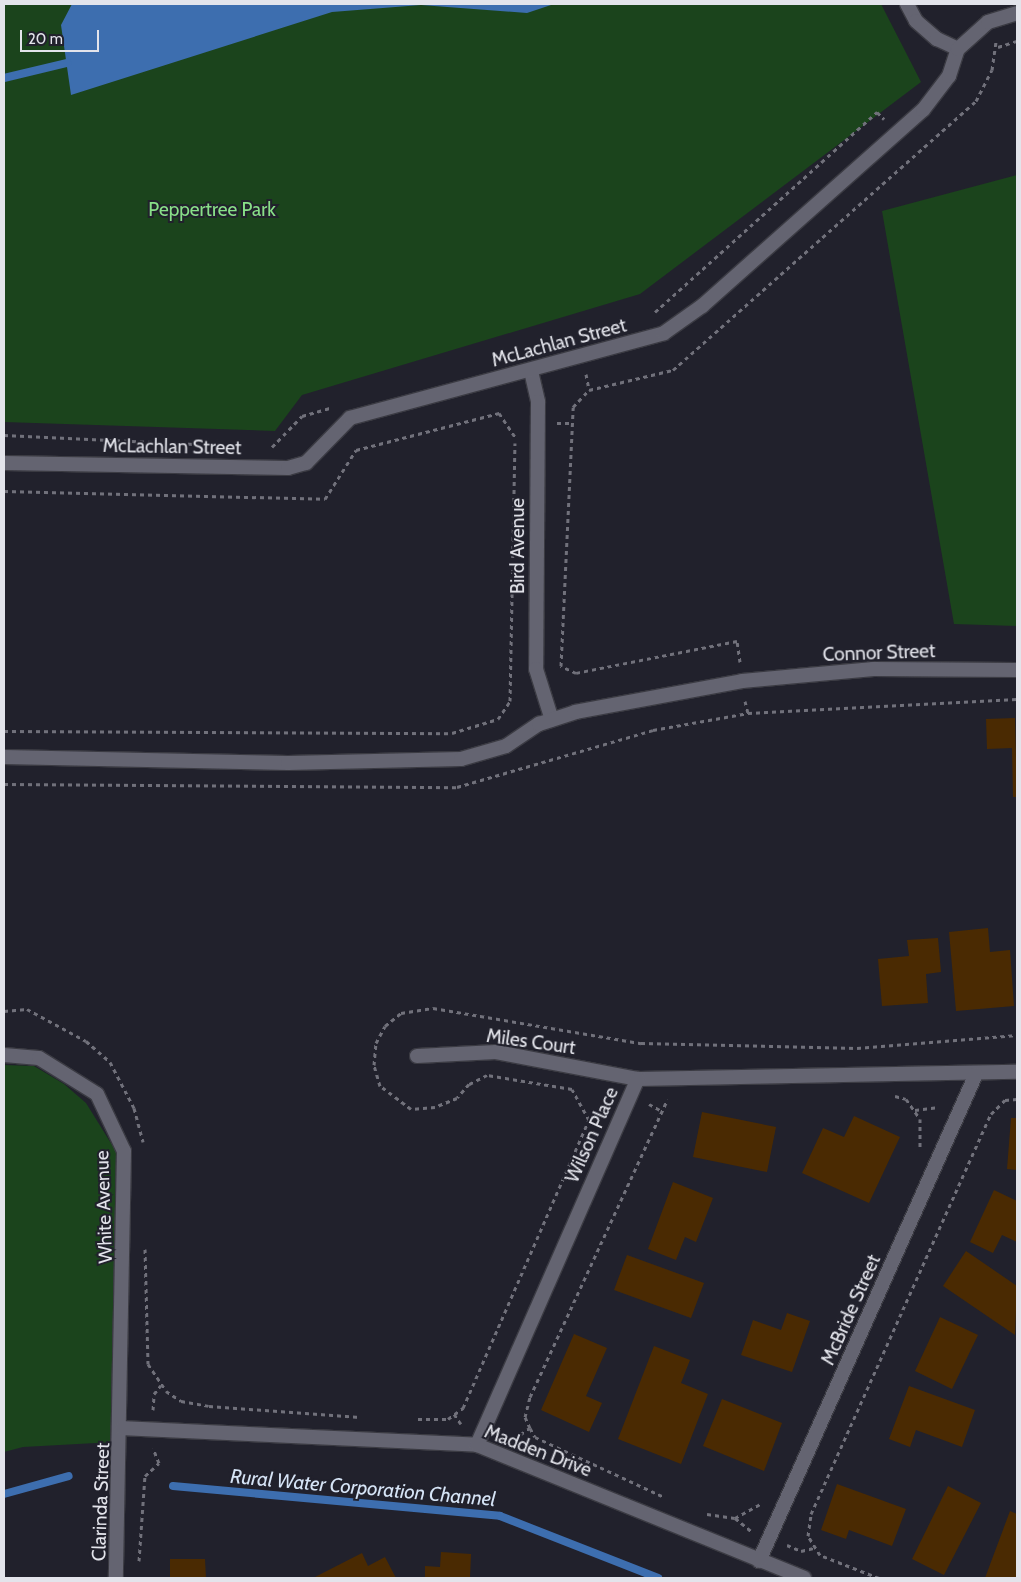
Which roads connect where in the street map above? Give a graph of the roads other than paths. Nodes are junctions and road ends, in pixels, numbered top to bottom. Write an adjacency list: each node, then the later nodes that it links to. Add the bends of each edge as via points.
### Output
1 (907, 4): 3 (street, via 916,21)
2 (1017, 13): 3 (street, McLachlan Street, via 988,22)
3 (958, 49): 4 (street, McLachlan Street, via 949,76 922,110 702,306 664,333)
4 (531, 371): 5 (street, McLachlan Street, via 350,418 306,463 288,468); 7 (street, Bird Avenue, via 538,402 536,669)
5 (4, 463)
6 (1017, 670): 7 (street, Connor Street, via 873,669 742,681)
7 (552, 720): 8 (street, via 506,746 453,760 288,763)
8 (4, 757)
9 (4, 1055): 14 (street, White Avenue, via 39,1058 97,1094 124,1151)
10 (417, 1056): 13 (street, Miles Court, via 496,1052)
11 (1017, 1072): 12 (street, Wilson Place)
12 (976, 1074): 13 (street, Wilson Place); 16 (street, McBride Street)
13 (638, 1079): 15 (street, Wilson Place)
14 (122, 1428): 15 (street, Madden Drive); 17 (street, Clarinda Street)
15 (477, 1445): 16 (street, Madden Drive)
16 (759, 1562): 18 (street, Madden Drive)
17 (116, 1578)
18 (804, 1578)

